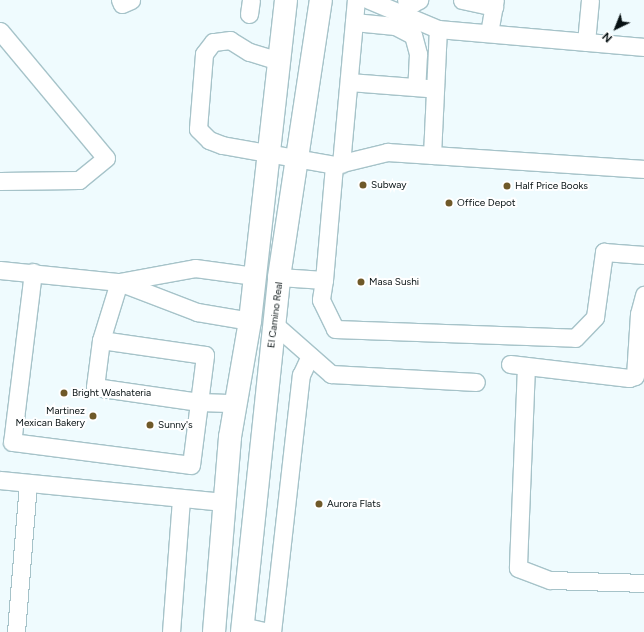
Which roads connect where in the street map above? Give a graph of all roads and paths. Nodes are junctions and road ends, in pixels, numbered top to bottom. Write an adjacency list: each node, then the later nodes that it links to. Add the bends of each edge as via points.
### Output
1 (120, 0): 2 (street, via 122,4)
2 (130, 0)
3 (286, 0): 19 (main road)
4 (322, 0): 25 (main road, El Camino Real)
5 (356, 0): 13 (street)
6 (369, 0): 11 (street)
7 (406, 0): 8 (street, via 414,3)
8 (419, 0)
9 (462, 0): 12 (street)
10 (590, 0): 17 (street)
11 (392, 4): 14 (street)
12 (494, 4): 16 (street)
13 (354, 22): 20 (street); 21 (street, via 395,26 413,35 418,54)
14 (438, 29): 16 (street); 22 (street)
15 (0, 31): 28 (street, via 106,158 79,180)
16 (489, 33): 17 (street)
17 (586, 42): 18 (street)
18 (644, 47)
19 (278, 61): 23 (main road); 23 (street, via 249,52 230,40 213,42 204,54 202,69 198,129 209,140 222,145)
20 (349, 82): 21 (street); 26 (street)
21 (416, 87): 22 (street)
22 (435, 88): 24 (street)
23 (268, 154): 25 (street); 32 (main road)
24 (432, 155): 26 (street, via 387,152); 27 (street)
25 (296, 159): 26 (street); 33 (main road, El Camino Real)
26 (338, 165): 34 (street)
27 (644, 168)
28 (0, 181)
29 (644, 255): 34 (street, via 604,252 595,317 575,338 336,330 321,300)
30 (0, 270): 31 (street)
31 (33, 272): 35 (street); 42 (street, via 12,442 191,465)
32 (254, 276): 35 (street, via 195,268); 37 (main road); 44 (main road, via 260,302 249,393 250,403)
33 (279, 277): 34 (street); 38 (main road, El Camino Real)
34 (324, 280)
35 (119, 282): 37 (street, via 197,312); 39 (street)
36 (644, 295): 49 (street, via 639,314 635,376 629,378 518,365 518,568 550,580)
37 (250, 321): 43 (main road)
38 (274, 324): 40 (street); 44 (main road, El Camino Real)
39 (101, 340): 42 (street, via 95,387); 42 (street, via 205,355)
40 (310, 356): 41 (street, via 331,374); 55 (street, via 301,375)
41 (476, 382)
42 (199, 402): 43 (street)
43 (236, 403): 48 (main road)
44 (262, 423): 50 (main road, El Camino Real)
45 (0, 480): 46 (street)
46 (28, 483): 47 (street); 51 (street)
47 (181, 498): 48 (street); 52 (street)
48 (223, 502): 50 (main road, via 231,507 232,514 226,604 231,617); 53 (main road)
49 (644, 583)
50 (242, 629): 54 (street)
51 (16, 632)
52 (171, 632)
53 (214, 632)
54 (267, 632)
55 (272, 632)

